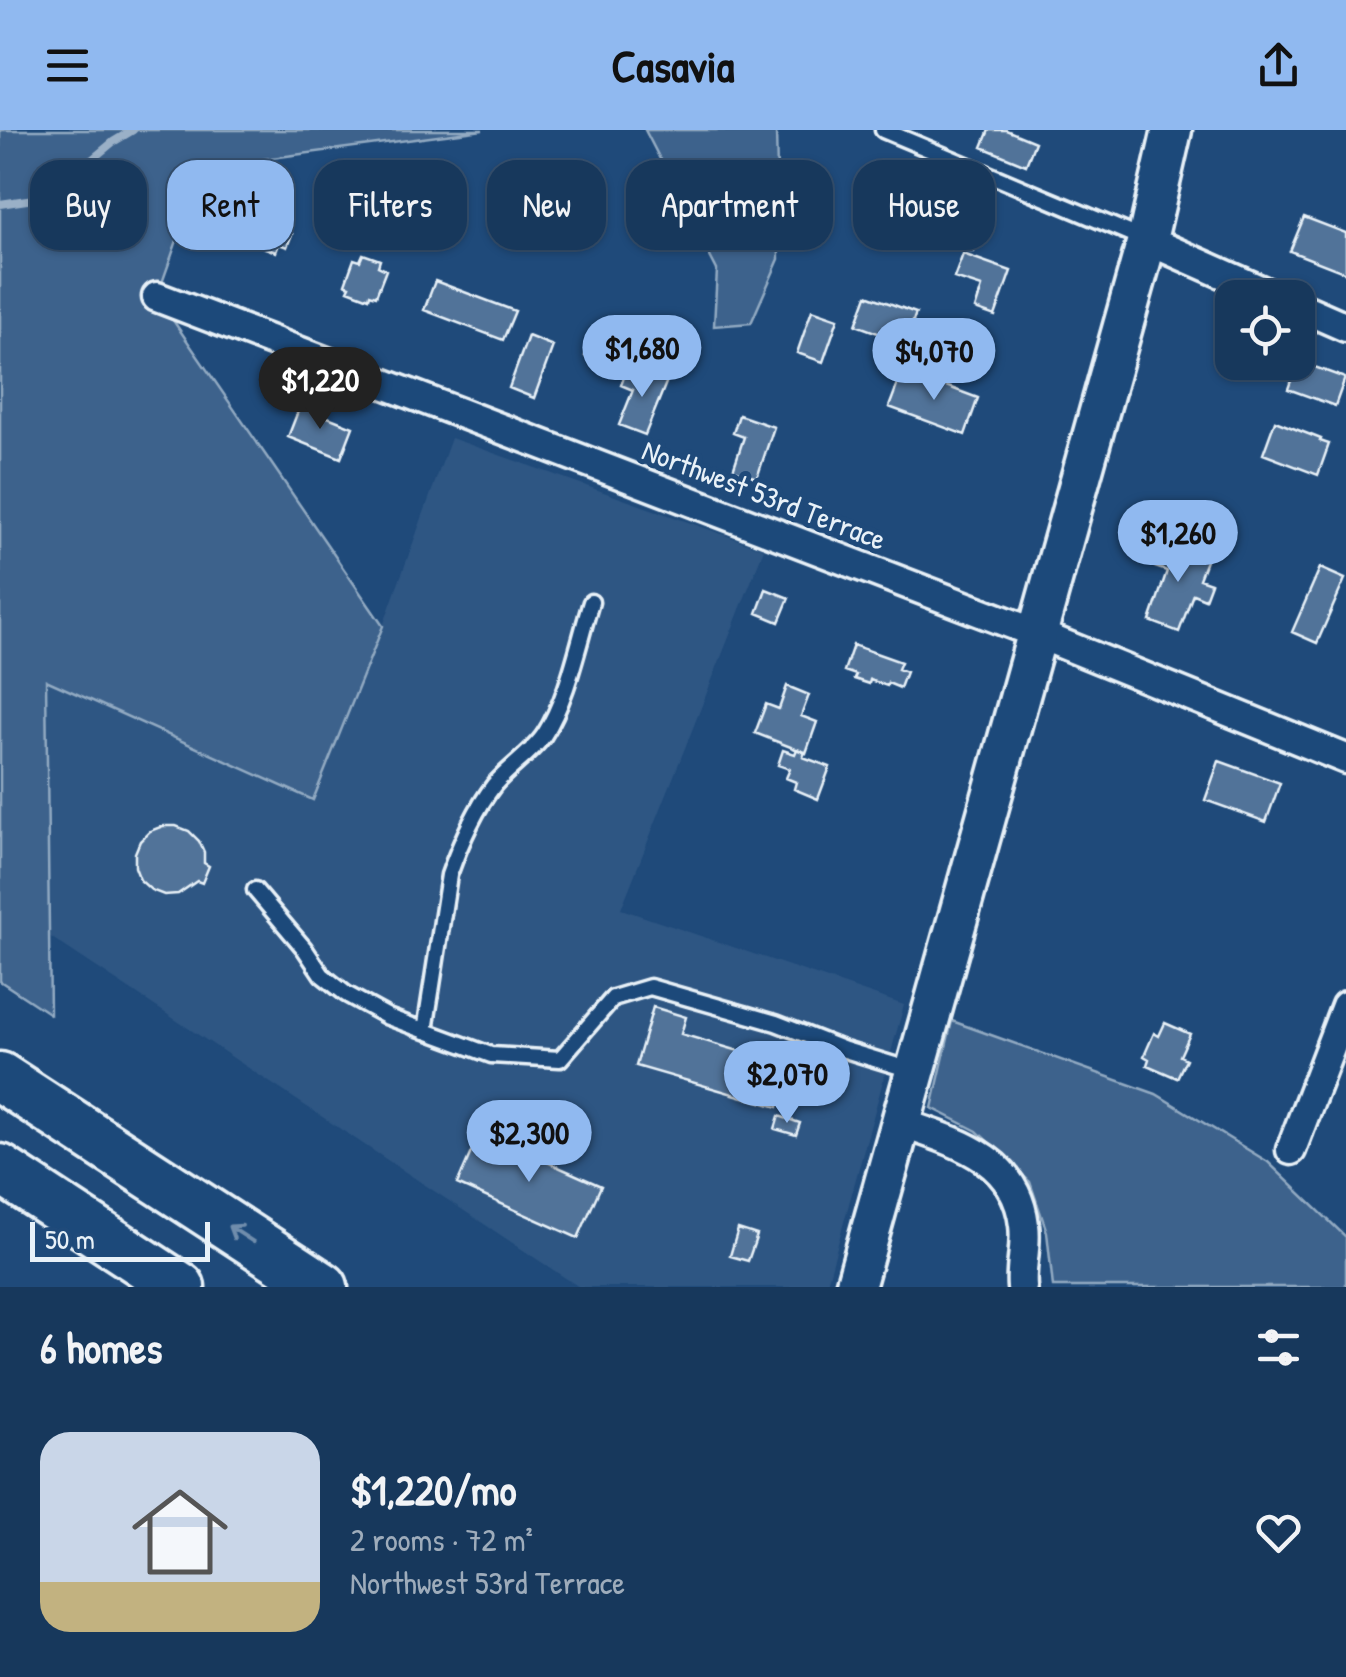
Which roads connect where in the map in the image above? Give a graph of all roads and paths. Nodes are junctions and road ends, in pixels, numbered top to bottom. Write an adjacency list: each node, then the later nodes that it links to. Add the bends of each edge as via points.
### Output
1 (883, 130): 3 (lane)
2 (1172, 130): 3 (main road)
3 (1147, 240): 4 (street); 9 (main road)
4 (1237, 280)
5 (157, 297): 9 (street, Northwest 53rd Terrace)
6 (1315, 313): 7 (street)
7 (1346, 327)
8 (591, 602): 13 (lane, via 556,713 542,738 495,784 456,853)
9 (1038, 634): 10 (street, Northwest 53rd Terrace); 14 (main road)
10 (1346, 759)
11 (255, 890): 13 (lane, via 322,975 360,1002)
12 (1346, 1006): 17 (street)
13 (424, 1031): 14 (lane, via 491,1054 560,1059 613,998 650,987)
14 (915, 1071): 16 (main road)
15 (16, 1088): 20 (highway, one-way to 15)
16 (901, 1123): 21 (main road); 22 (street, via 977,1152 1003,1175 1024,1224)
17 (1291, 1150)
18 (0, 1168): 19 (highway)
19 (180, 1287)
20 (323, 1287)
21 (855, 1287)
22 (1022, 1287)

